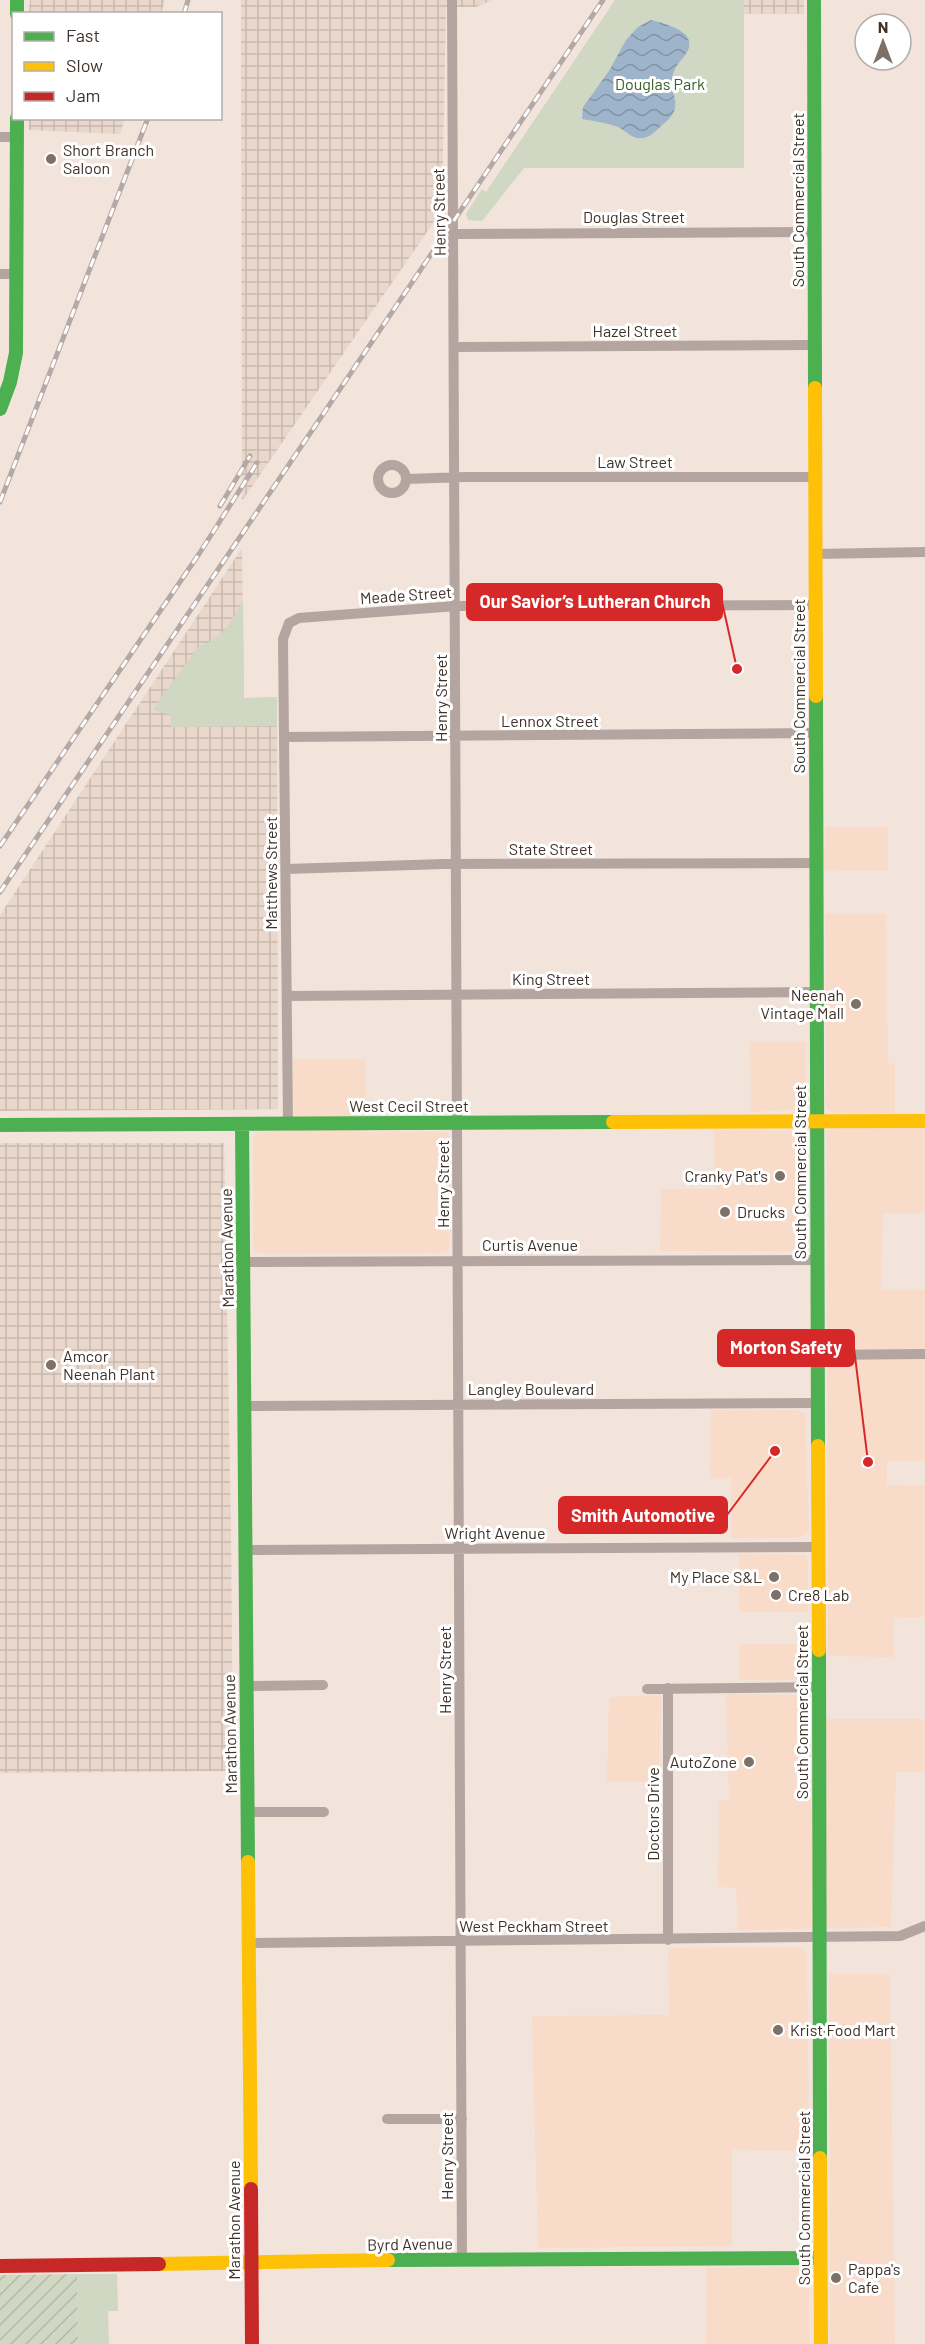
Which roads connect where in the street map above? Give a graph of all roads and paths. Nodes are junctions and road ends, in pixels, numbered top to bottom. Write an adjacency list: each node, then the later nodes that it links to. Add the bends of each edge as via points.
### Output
1 (452, 0): 7 (street, Henry Street)
2 (813, 0): 6 (main road, South Commercial Street)
3 (17, 120): 5 (main road)
4 (0, 136): 5 (street)
5 (17, 136): 9 (main road)
6 (814, 232): 7 (street, Douglas Street); 10 (main road, South Commercial Street)
7 (455, 234): 11 (street, Henry Street)
8 (0, 274): 9 (street)
9 (17, 274): 12 (main road, via 16,353)
10 (814, 345): 11 (street, Hazel Street); 13 (main road, South Commercial Street)
11 (455, 346): 14 (street, Henry Street)
12 (0, 409)
13 (815, 477): 14 (street, Law Street); 17 (main road, South Commercial Street)
14 (455, 478): 15 (street, Law Street); 19 (street, Henry Street)
15 (406, 479)
16 (925, 552): 17 (street)
17 (815, 554): 18 (main road, South Commercial Street)
18 (815, 605): 19 (street, Meade Street); 21 (main road, South Commercial Street)
19 (456, 606): 20 (street, Meade Street, via 299,618); 22 (street, Henry Street)
20 (289, 623): 23 (street, Matthews Street, via 284,639)
21 (816, 734): 22 (street, Lennox Street); 24 (main road, South Commercial Street)
22 (456, 736): 23 (street, Lennox Street); 25 (street, Henry Street)
23 (285, 737): 26 (street, Matthews Street)
24 (816, 863): 25 (street, State Street); 27 (main road, South Commercial Street)
25 (457, 865): 26 (street, State Street); 28 (street, Henry Street)
26 (286, 869): 29 (street, Matthews Street)
27 (816, 992): 28 (street, King Street); 32 (main road, South Commercial Street)
28 (458, 995): 29 (street, King Street); 31 (street, Henry Street)
29 (287, 996): 33 (street, Matthews Street)
30 (925, 1121): 32 (main road, West Cecil Street)
31 (457, 1122): 32 (main road, West Cecil Street); 33 (main road, West Cecil Street); 36 (street, Henry Street)
32 (817, 1122): 37 (main road, South Commercial Street)
33 (288, 1123): 34 (main road, West Cecil Street)
34 (242, 1124): 35 (main road, West Cecil Street); 38 (main road, Marathon Avenue)
35 (0, 1125)
36 (458, 1260): 37 (street, Curtis Avenue); 38 (street, Curtis Avenue); 42 (street, Henry Street)
37 (817, 1260): 40 (main road, South Commercial Street)
38 (244, 1262): 43 (main road, Marathon Avenue)
39 (925, 1354): 40 (street)
40 (817, 1355): 41 (main road, South Commercial Street)
41 (818, 1402): 42 (street, Langley Boulevard); 44 (main road, South Commercial Street)
42 (459, 1405): 43 (street, Langley Boulevard); 45 (street, Henry Street)
43 (245, 1407): 46 (main road, Marathon Avenue)
44 (818, 1547): 45 (street, Wright Avenue); 49 (main road, South Commercial Street)
45 (459, 1548): 46 (street, Wright Avenue); 57 (street, Henry Street)
46 (244, 1550): 48 (main road, Marathon Avenue)
47 (323, 1685): 48 (street)
48 (246, 1686): 52 (main road, Marathon Avenue)
49 (819, 1687): 50 (street); 55 (main road, South Commercial Street)
50 (668, 1688): 51 (street); 56 (street, Doctors Drive)
51 (647, 1689)
52 (247, 1812): 53 (street); 58 (main road, Marathon Avenue)
53 (324, 1812)
54 (925, 1926): 55 (street, West Peckham Street, via 900,1936)
55 (820, 1938): 56 (street, West Peckham Street); 61 (main road, South Commercial Street)
56 (668, 1940): 57 (street, West Peckham Street)
57 (462, 1941): 58 (street, West Peckham Street); 60 (street, Henry Street)
58 (248, 1943): 63 (main road, Marathon Avenue)
59 (387, 2119): 60 (street)
60 (462, 2119): 62 (street, Henry Street)
61 (820, 2258): 62 (main road, Byrd Avenue); 66 (main road, South Commercial Street)
62 (462, 2259): 63 (main road, Byrd Avenue)
63 (251, 2262): 64 (main road, Byrd Avenue); 65 (main road, Marathon Avenue)
64 (0, 2266)
65 (252, 2344)
66 (821, 2344)

